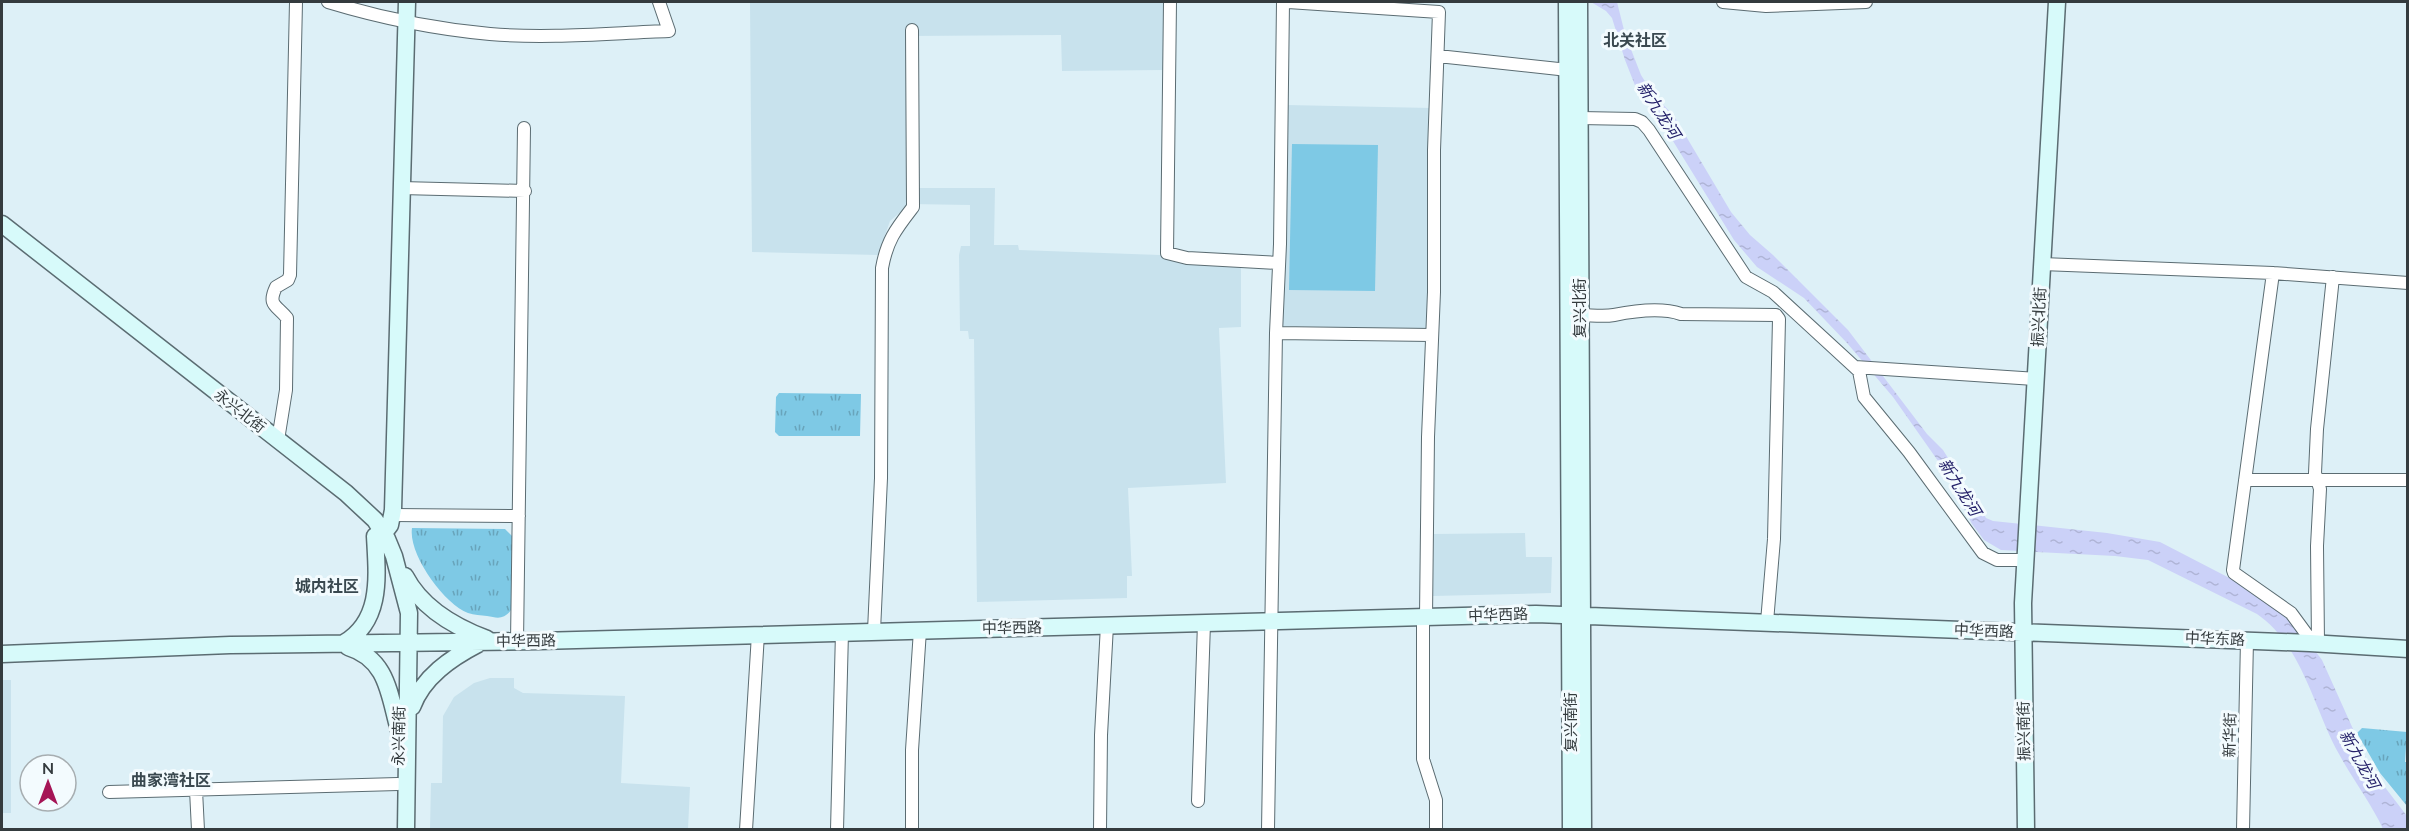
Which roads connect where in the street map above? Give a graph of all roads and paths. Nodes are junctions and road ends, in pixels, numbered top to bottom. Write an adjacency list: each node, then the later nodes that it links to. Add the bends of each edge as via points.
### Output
1 (296, 2): 33 (street, via 290,275 276,286 273,297 275,307 287,318 286,390)
2 (328, 2): 13 (street)
3 (407, 2): 13 (street)
4 (659, 2): 13 (street, via 669,32 492,34)
5 (1170, 2): 23 (street, via 1167,254)
6 (1283, 2): 23 (street)
7 (1288, 2): 15 (street, via 1439,12)
8 (1567, 2): 16 (street, 复兴北街)
9 (1580, 2): 17 (street, 复兴北街)
10 (1723, 2): 11 (street, via 1766,6)
11 (1866, 2)
12 (2057, 2): 24 (street, 振兴北街)
13 (406, 21): 19 (street)
14 (912, 30): 49 (street, via 913,207 895,228 882,268 881,478)
15 (1438, 56): 16 (street); 30 (street)
16 (1568, 70): 42 (street, 复兴北街)
17 (1580, 118): 28 (street, 复兴北街); 31 (street, via 1642,122 1746,277 1773,292)
18 (524, 128): 20 (street)
19 (401, 188): 20 (street); 37 (street)
20 (525, 191): 38 (street)
21 (2, 225): 33 (street, 永兴北街)
22 (2, 236): 39 (street, 永兴北街)
23 (1279, 263): 29 (street)
24 (2042, 264): 25 (street); 32 (street, 振兴北街)
25 (2273, 273): 26 (street); 34 (street)
26 (2333, 277): 27 (street); 35 (street, via 2317,429)
27 (2408, 283)
28 (1580, 315): 42 (street, 复兴北街); 46 (street, via 1672,311 1776,315 1779,319 1774,539)
29 (1276, 333): 30 (street); 44 (street)
30 (1432, 335): 43 (street)
31 (1859, 367): 32 (street); 41 (street, via 1864,397 1983,553 1997,560)
32 (2036, 379): 41 (street, 振兴北街)
33 (278, 440): 39 (street, 永兴北街, via 366,510)
34 (2245, 480): 35 (street); 57 (street, via 2234,573 2291,613)
35 (2317, 480): 36 (street); 57 (street, via 2320,489)
36 (2408, 480)
37 (393, 515): 38 (street); 39 (street, via 390,525)
38 (519, 516): 55 (street)
39 (379, 534): 40 (street, 永兴北街); 56 (street, 永兴北街); 58 (street, via 373,609 360,632)
40 (394, 556): 54 (street, via 420,599); 56 (street, 永兴北街, via 409,613)
41 (2025, 558): 51 (street, 振兴北街)
42 (1576, 615): 43 (street, 中华西路); 46 (street, 中华西路); 75 (street, 复兴南街); 76 (street, 复兴南街)
43 (1425, 617): 44 (street, 中华西路); 74 (street, via 1423,759 1436,800)
44 (1270, 621): 45 (street, 中华西路); 73 (street)
45 (1204, 622): 47 (street, 中华西路); 65 (street)
46 (1767, 622): 51 (street, 中华西路)
47 (1107, 625): 48 (street, 中华西路); 72 (street)
48 (920, 630): 49 (street, 中华西路); 71 (street, via 912,750)
49 (874, 631): 50 (street, 中华西路)
50 (842, 632): 52 (street, 中华西路); 70 (street)
51 (2023, 633): 53 (street, 中华东路); 77 (street, 振兴南街)
52 (758, 634): 55 (street, 中华西路); 69 (street)
53 (2247, 640): 57 (street, 中华东路); 78 (street, 新华街)
54 (490, 642): 55 (street, 中华西路); 56 (street, 中华西路); 61 (street, via 463,651 433,675 421,687)
55 (517, 642)
56 (405, 643): 58 (street, 中华西路); 61 (street, 永兴南街)
57 (2314, 643): 59 (street, 中华东路)
58 (337, 644): 60 (street, 中华西路); 61 (street, via 368,654 375,661)
59 (2408, 649)
60 (2, 654)
61 (404, 723): 62 (street, 永兴南街); 68 (street, 永兴南街)
62 (398, 784): 63 (street); 67 (street, 永兴南街)
63 (196, 790): 64 (street); 66 (street)
64 (109, 792)
65 (1198, 801)
66 (198, 830)
67 (397, 830)
68 (406, 830)
69 (746, 830)
70 (837, 830)
71 (912, 830)
72 (1100, 830)
73 (1268, 830)
74 (1436, 830)
75 (1571, 830)
76 (1583, 830)
77 (2026, 830)
78 (2243, 830)

